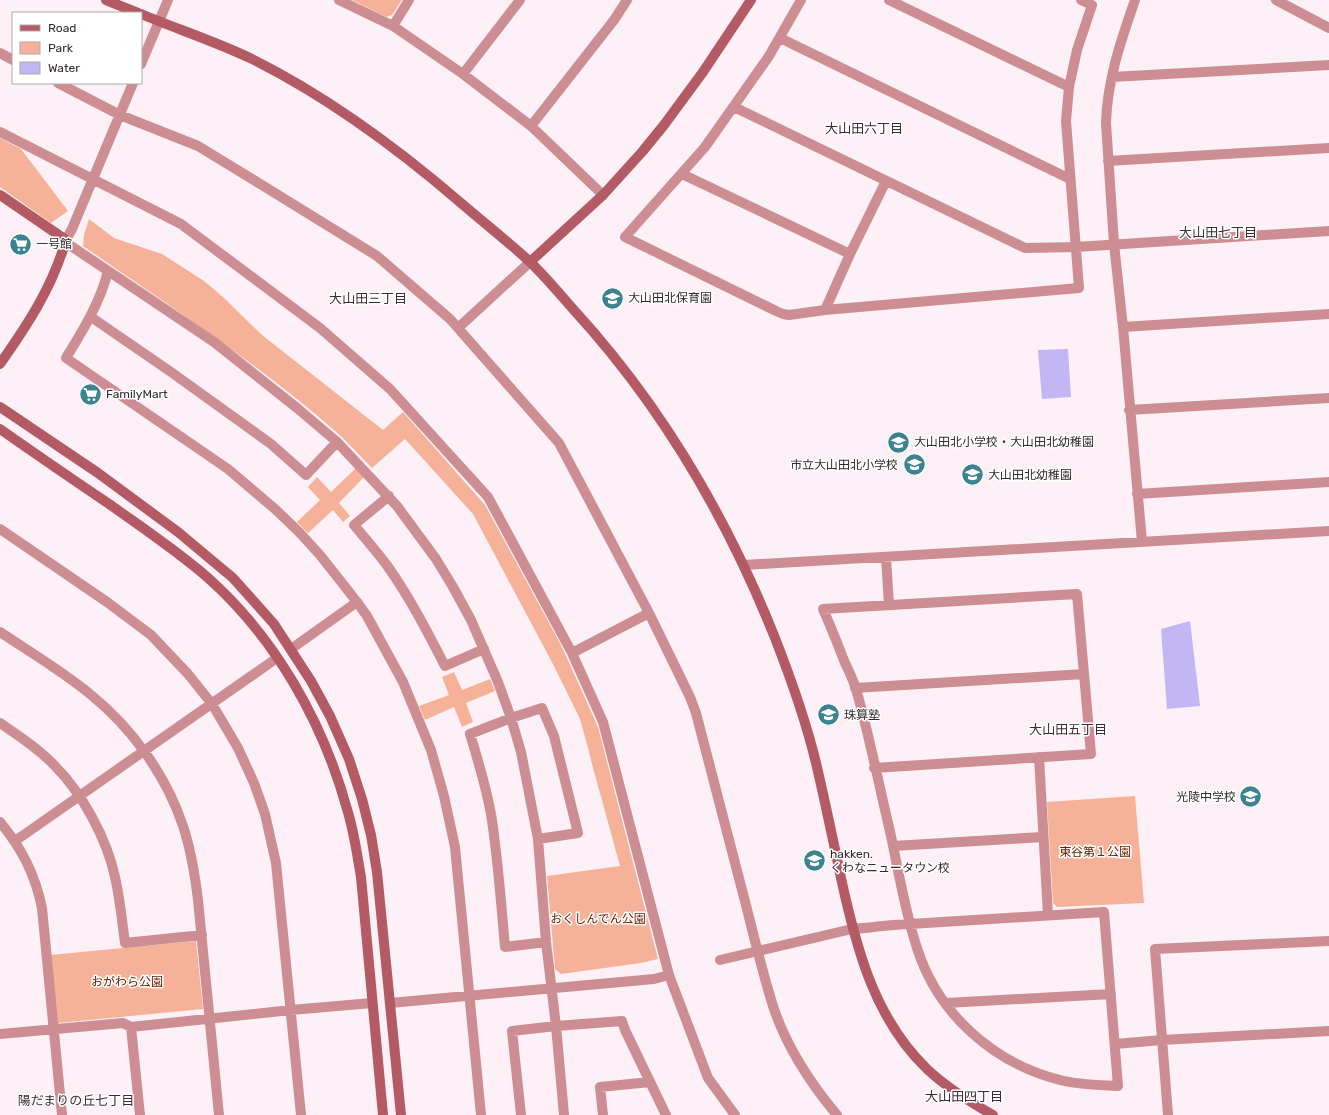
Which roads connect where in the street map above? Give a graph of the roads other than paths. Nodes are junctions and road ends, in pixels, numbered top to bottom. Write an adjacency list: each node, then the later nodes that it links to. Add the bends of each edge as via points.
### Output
1 (106, 0): 13 (street)
2 (168, 0): 15 (street)
3 (339, 0): 16 (street)
4 (409, 0): 16 (street)
5 (520, 0): 23 (street)
6 (627, 0): 30 (street)
7 (751, 0): 39 (street, via 686,95 642,152)
8 (802, 0): 18 (street)
9 (889, 0): 27 (street)
10 (1081, 0): 27 (street, via 1092,5 1077,50)
11 (1135, 0): 24 (street)
12 (1276, 0): 17 (street)
13 (136, 12)
14 (142, 14): 15 (street)
15 (159, 21): 21 (street); 45 (street, via 250,59 341,110 428,174)
16 (393, 26): 23 (street)
17 (1329, 28)
18 (780, 38): 28 (street); 36 (street)
19 (0, 53): 20 (street)
20 (12, 59)
21 (142, 62)
22 (1329, 65): 24 (street)
23 (463, 74): 30 (street)
24 (1112, 77): 33 (street, via 1106,110)
25 (60, 84): 29 (street)
26 (133, 84): 29 (street)
27 (1069, 87): 36 (street, via 1066,121)
28 (734, 107): 34 (street); 37 (street)
29 (120, 114): 35 (street); 51 (street, via 198,146 319,219 377,256)
30 (531, 126): 39 (street)
31 (0, 132): 35 (street)
32 (1329, 148): 33 (street)
33 (1108, 161): 42 (street)
34 (682, 174): 44 (street); 47 (street, via 625,237 783,314)
35 (93, 178): 41 (street); 72 (street, via 181,224 320,328 390,388 488,497)
36 (1070, 179): 43 (street)
37 (886, 181): 43 (street, via 1025,248); 44 (street)
38 (0, 195): 41 (street)
39 (603, 195): 45 (street)
40 (1329, 231): 42 (street)
41 (66, 241): 46 (street); 52 (street, via 35,312)
42 (1114, 244): 43 (street); 50 (street)
43 (1076, 247): 47 (street, via 1079,288)
44 (850, 254): 47 (street)
45 (530, 262): 51 (street); 65 (street, via 611,352 646,399 696,474)
46 (108, 270): 49 (street); 57 (street, via 214,342)
47 (825, 310)
48 (1329, 314): 50 (street)
49 (91, 317): 57 (street, via 271,444 306,475); 66 (street, via 66,358 228,469 254,490 299,532)
50 (1123, 327): 55 (street)
51 (458, 328): 68 (street, via 559,443)
52 (0, 364)
53 (1329, 398): 55 (street)
54 (0, 407): 70 (street, via 98,473 210,557 251,597)
55 (1130, 410): 59 (street)
56 (0, 429): 73 (street, via 170,547 207,577 237,606)
57 (337, 442): 60 (street)
58 (1329, 482): 59 (street)
59 (1137, 494): 63 (street)
60 (389, 496): 71 (street, via 436,559 471,620); 71 (street, via 354,525 399,583 445,666)
61 (0, 529): 76 (street, via 138,624 176,661)
62 (1329, 531): 63 (street)
63 (1142, 542): 64 (street)
64 (886, 558): 65 (street); 67 (street)
65 (744, 565): 90 (street, via 775,637 798,701 815,759)
66 (357, 602): 70 (street); 99 (street, via 403,682 433,756 455,847)
67 (889, 605): 74 (street, via 1077,594); 75 (street, via 823,609)
68 (649, 613): 72 (street); 94 (street, via 696,713)
69 (0, 632): 79 (street, via 89,693 114,715)
70 (291, 649): 101 (street, via 330,716 349,759 362,799 377,872)
71 (484, 649): 77 (street)
72 (572, 653): 96 (street, via 606,731)
73 (277, 658): 76 (street); 100 (street, via 304,701 317,728 348,810 361,877)
74 (1084, 674): 75 (street); 80 (street, via 1091,754)
75 (855, 688): 81 (street)
76 (212, 704): 79 (street); 103 (street, via 238,748 254,783 271,836 281,903)
77 (512, 718): 85 (street); 85 (street, via 542,708 554,736 578,833); 93 (street, via 470,734 491,812 505,947)
78 (0, 723): 82 (street, via 46,757)
79 (144, 751): 82 (street); 91 (street, via 169,791 184,827 195,876)
80 (1038, 757): 81 (street); 84 (street)
81 (874, 768): 87 (street)
82 (79, 796): 86 (street); 91 (street, via 102,838 111,863 125,943)
83 (0, 822): 86 (street)
84 (1043, 837): 87 (street); 88 (street)
85 (538, 839): 93 (street)
86 (15, 841): 107 (street, via 39,892)
87 (893, 846): 89 (street)
88 (1048, 915): 89 (street); 98 (street, via 1104,912)
89 (910, 924): 90 (street); 102 (street, via 922,963 936,991)
90 (852, 929): 94 (street); 126 (street, via 875,994 910,1050 927,1069 949,1087)
91 (202, 935): 104 (street)
92 (1329, 941): 110 (street, via 1155,949)
93 (546, 942): 97 (street)
94 (758, 951): 95 (street); 125 (street, via 774,1009 790,1045)
95 (720, 960)
96 (669, 976): 97 (street); 124 (street, via 708,1078)
97 (551, 988): 99 (street); 105 (street)
98 (1111, 994): 102 (street); 111 (street)
99 (469, 996): 101 (street); 119 (street)
100 (372, 1003): 103 (street); 117 (street)
101 (390, 1003): 118 (street)
102 (946, 1003): 111 (street, via 973,1034 1002,1057 1031,1071 1061,1080 1118,1086)
103 (291, 1010): 104 (street); 116 (street)
104 (210, 1019): 106 (street); 115 (street)
105 (556, 1026): 112 (street, via 622,1021); 120 (street, via 512,1031); 121 (street)
106 (131, 1027): 107 (street, via 123,1023); 114 (street)
107 (53, 1028): 109 (street); 113 (street)
108 (1329, 1031): 110 (street)
109 (0, 1034)
110 (1162, 1040): 111 (street); 127 (street)
111 (1115, 1044)
112 (650, 1082): 122 (street, via 600,1087); 123 (street)
113 (62, 1115)
114 (140, 1115)
115 (219, 1115)
116 (302, 1115)
117 (382, 1115)
118 (401, 1115)
119 (481, 1115)
120 (521, 1115)
121 (564, 1115)
122 (603, 1115)
123 (666, 1115)
124 (735, 1115)
125 (837, 1115)
126 (993, 1115)
127 (1168, 1115)

